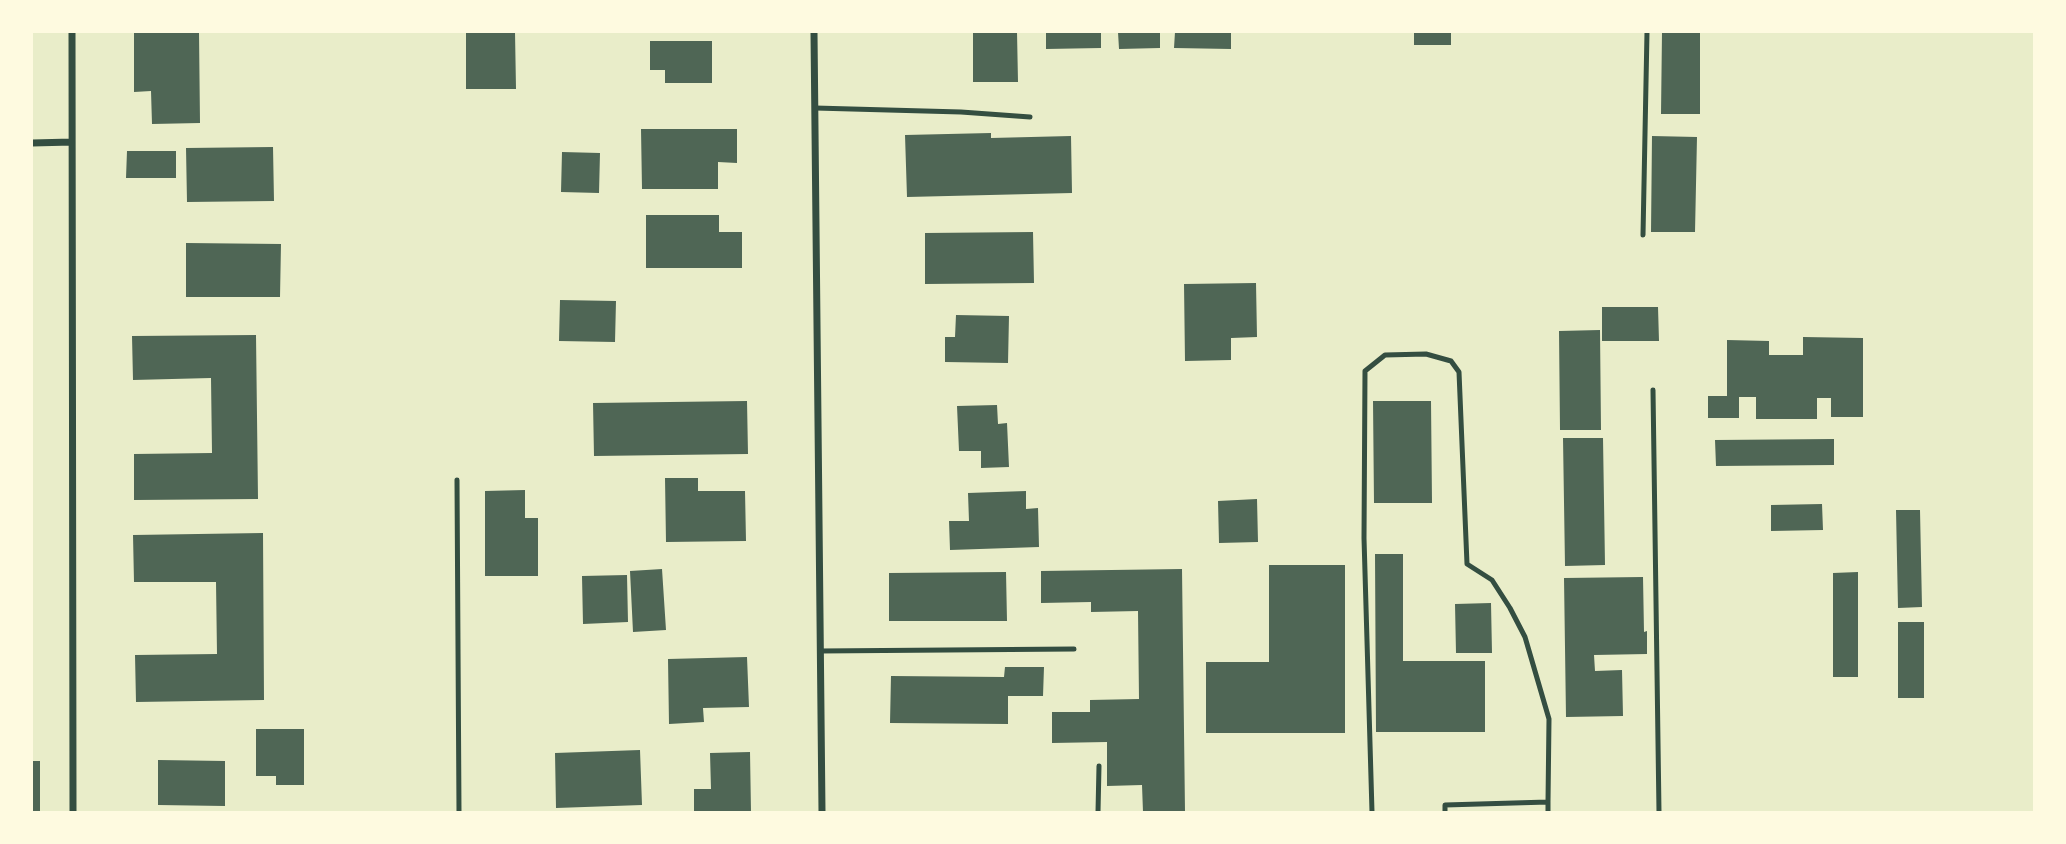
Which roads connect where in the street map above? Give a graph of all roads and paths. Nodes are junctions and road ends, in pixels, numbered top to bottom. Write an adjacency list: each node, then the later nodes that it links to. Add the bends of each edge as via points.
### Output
1 (72, 32): 6 (street)
2 (814, 32): 4 (street)
3 (1647, 32): 8 (lane)
4 (815, 108): 5 (lane); 12 (street)
5 (1030, 117)
6 (72, 142): 7 (street); 15 (street)
7 (32, 143)
8 (1643, 235)
9 (1653, 390): 22 (lane)
10 (457, 480): 16 (lane)
11 (1074, 649): 12 (lane)
12 (820, 650): 17 (street)
13 (1099, 766): 18 (lane)
14 (1548, 802): 19 (lane, via 1549,719 1525,637 1492,580 1467,564 1459,372 1451,361 1426,354 1385,355 1365,372); 20 (lane, via 1445,805); 21 (lane)
15 (74, 813)
16 (459, 813)
17 (822, 813)
18 (1098, 813)
19 (1371, 813)
20 (1445, 813)
21 (1548, 813)
22 (1659, 813)

